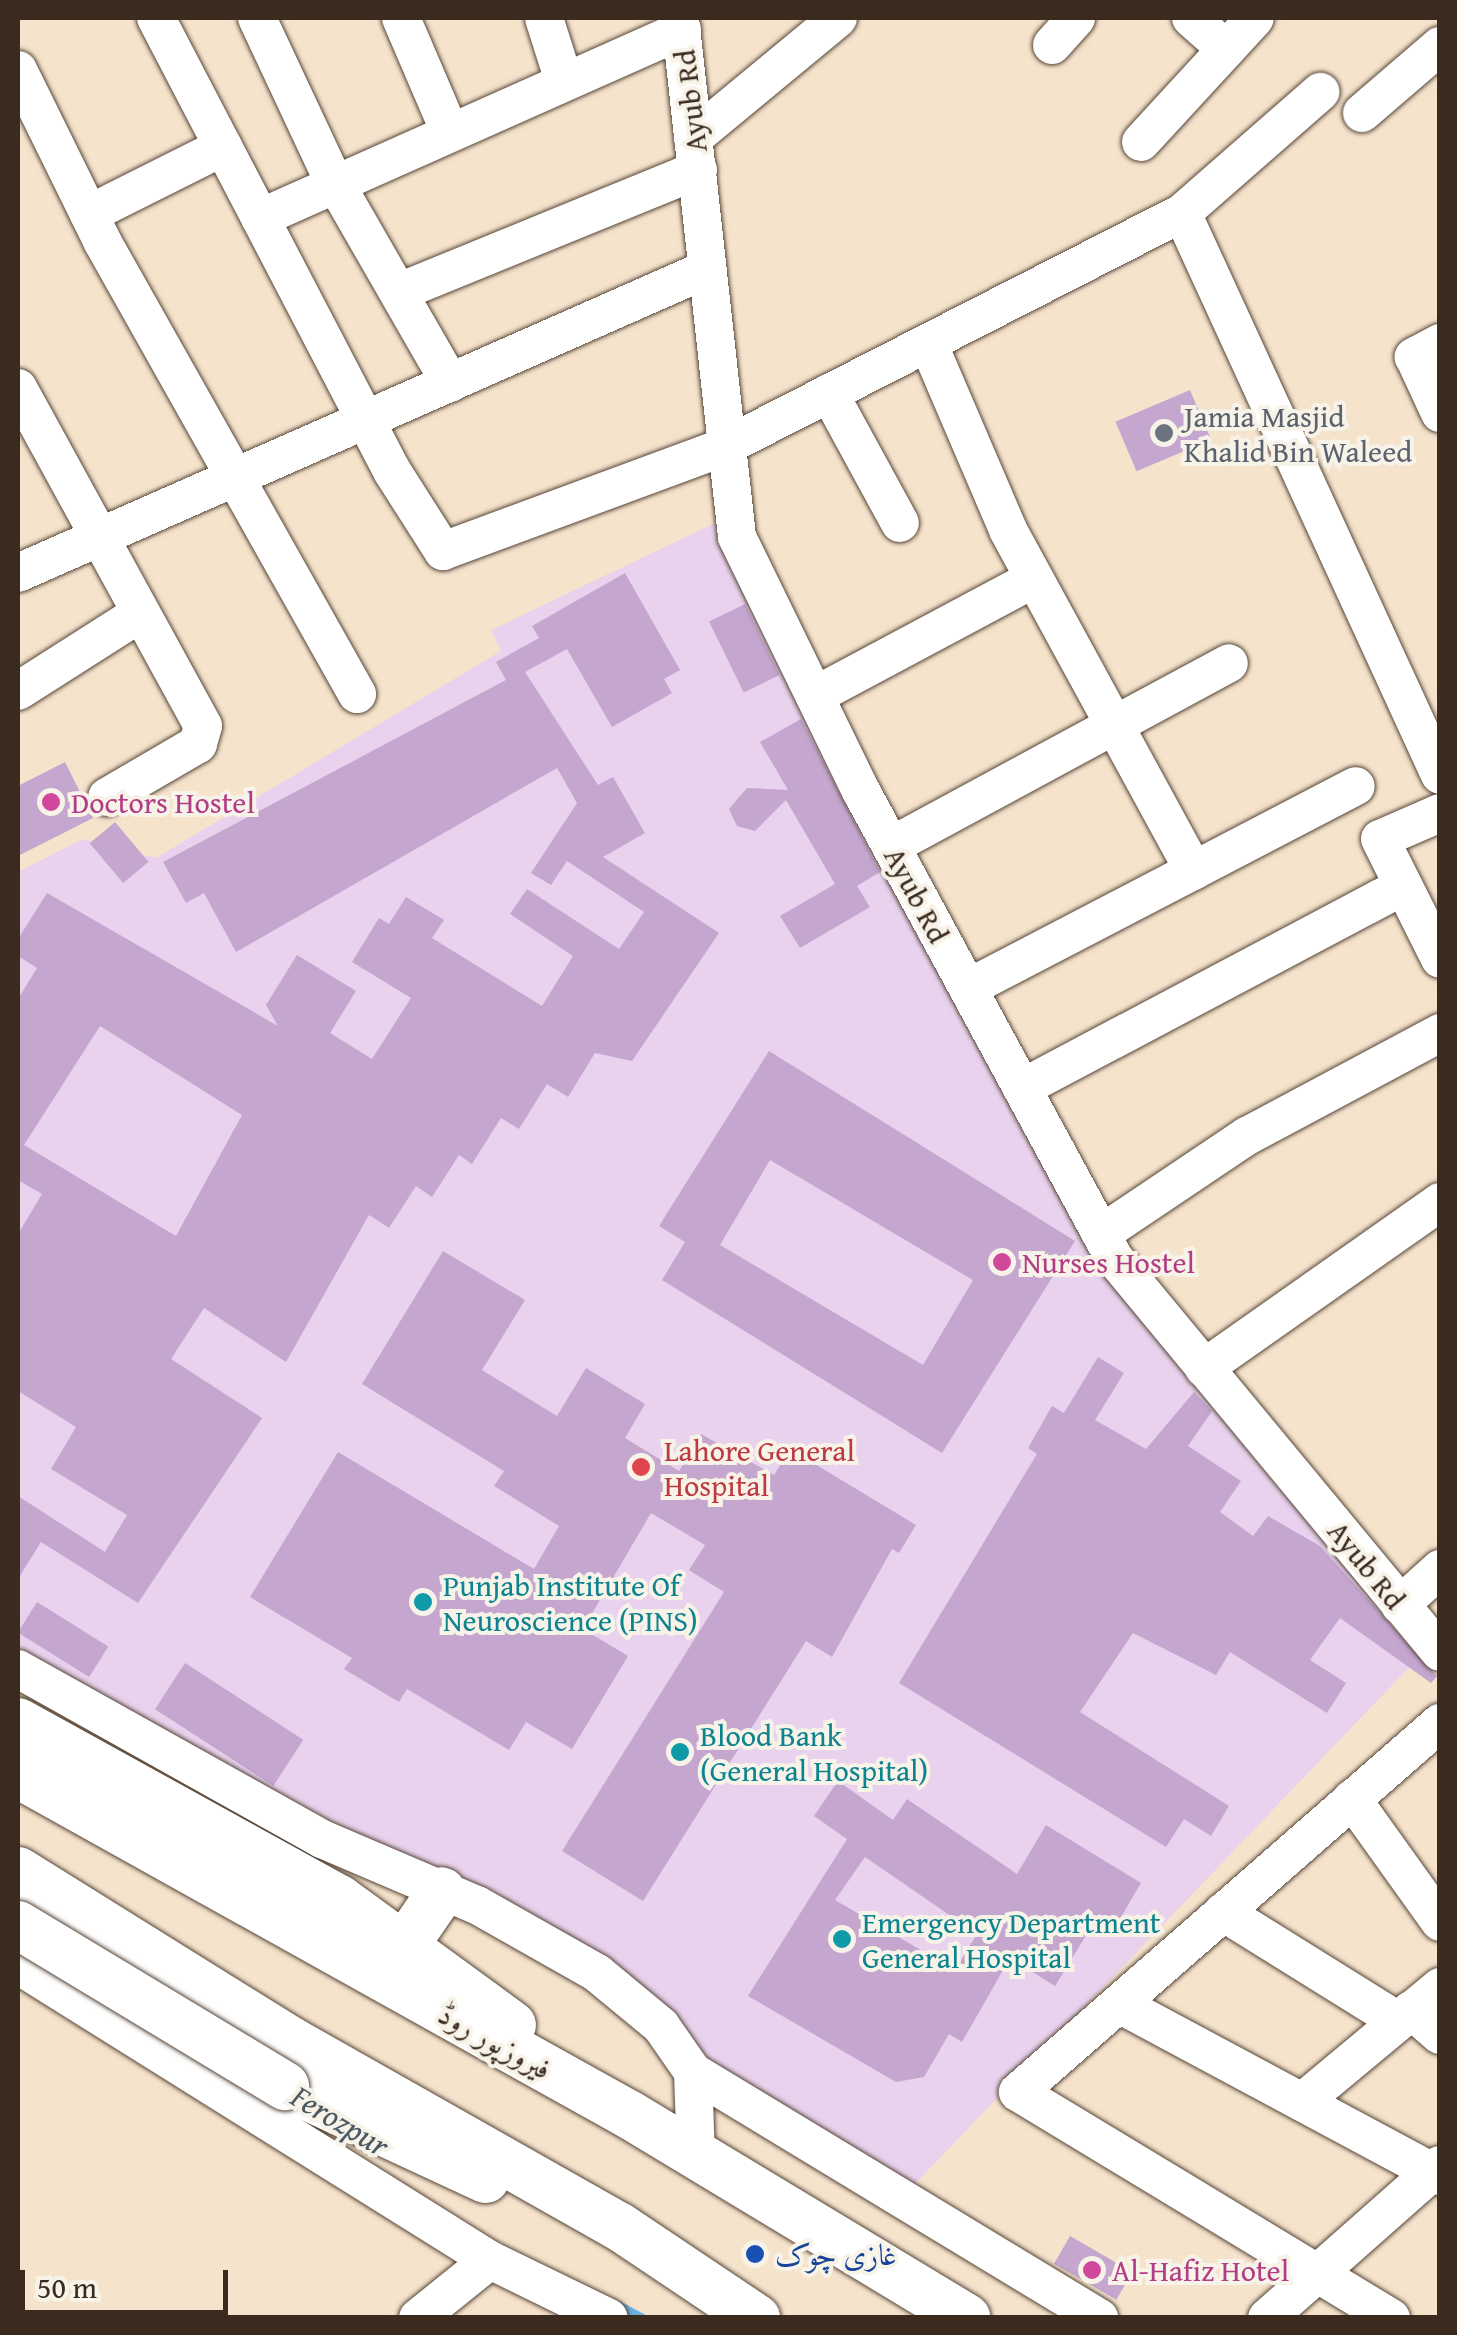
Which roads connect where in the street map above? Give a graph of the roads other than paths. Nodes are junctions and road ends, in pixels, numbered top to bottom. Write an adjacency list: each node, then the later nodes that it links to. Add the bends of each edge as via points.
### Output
1 (156, 18): 19 (street)
2 (257, 18): 21 (street)
3 (401, 18): 17 (street)
4 (544, 18): 14 (street)
5 (838, 18): 20 (street)
6 (1076, 18): 10 (street)
7 (1191, 18): 12 (street)
8 (1255, 18): 12 (street)
9 (681, 24): 14 (street); 20 (street, Ayub Rd)
10 (1052, 46)
11 (1440, 46): 16 (street)
12 (1226, 49): 18 (street)
13 (18, 70): 23 (street)
14 (564, 81): 17 (street)
15 (1320, 92): 22 (street)
16 (1362, 113)
17 (450, 130): 21 (street)
18 (1141, 142)
19 (223, 147): 23 (street); 24 (street)
20 (695, 154): 25 (street, Ayub Rd); 26 (street)
21 (334, 180): 24 (street); 26 (street)
22 (1182, 213): 27 (street); 46 (street)
23 (89, 214): 35 (street)
24 (260, 218): 33 (street)
25 (705, 270): 29 (street); 34 (street, Ayub Rd)
26 (399, 292): 29 (street)
27 (928, 343): 31 (street); 39 (street)
28 (1440, 343): 32 (street, via 1414,357)
29 (450, 383): 33 (street)
30 (18, 388): 37 (street)
31 (829, 393): 34 (street); 36 (street)
32 (1440, 413)
33 (364, 418): 34 (street, via 449,552); 35 (street)
34 (722, 448): 44 (street, Ayub Rd, via 737,537)
35 (231, 478): 37 (street); 43 (street)
36 (900, 523)
37 (95, 538): 38 (street); 40 (street)
38 (18, 572)
39 (1033, 578): 44 (street); 45 (street)
40 (138, 614): 42 (street); 48 (street, via 203,734)
41 (1228, 662): 45 (street)
42 (18, 692)
43 (357, 694)
44 (816, 695): 50 (street, Ayub Rd)
45 (1111, 724): 50 (street); 51 (street)
46 (1440, 775)
47 (1356, 786): 51 (street)
48 (107, 796)
49 (1440, 813): 52 (street, via 1380,838)
50 (891, 846): 54 (street, Ayub Rd)
51 (1194, 871): 54 (street)
52 (1403, 886): 53 (street); 56 (street)
53 (1440, 959)
54 (968, 988): 56 (street, Ayub Rd)
55 (1440, 1033): 58 (street, via 1247,1136)
56 (1022, 1088): 58 (street, Ayub Rd)
57 (1440, 1202): 59 (street)
58 (1101, 1234): 59 (street, Ayub Rd)
59 (1204, 1368): 61 (street, Ayub Rd)
60 (1440, 1569): 61 (street)
61 (1400, 1605): 62 (street, Ayub Rd)
62 (1440, 1652)
63 (18, 1669): 69 (street, via 322,1839)
64 (18, 1722): 74 (main road, via 339,1899)
65 (1440, 1723): 67 (street)
66 (18, 1774): 81 (main road, فیروزپور روڈ)
67 (1352, 1800): 70 (street); 72 (street)
68 (18, 1871): 71 (main road)
69 (442, 1890): 74 (main road); 79 (street, via 597,1973 660,2026)
70 (1223, 1912): 76 (street); 77 (street)
71 (88, 1914): 75 (street); 84 (main road)
72 (1440, 1922)
73 (18, 1925): 84 (main road, bridge, via 285,2086 429,2156)
74 (405, 1945): 81 (main road)
75 (25, 1982): 85 (street)
76 (1119, 2004): 80 (street); 86 (street, via 1018,2092)
77 (1416, 2006): 78 (street); 80 (street)
78 (1440, 2035)
79 (693, 2072): 82 (street); 91 (street)
80 (1302, 2102): 83 (street)
81 (630, 2115): 82 (main road, فیروزپور روڈ)
82 (696, 2157): 90 (main road, فیروزپور روڈ)
83 (1437, 2171): 86 (street)
84 (620, 2227): 87 (main road)
85 (490, 2260): 88 (street); 89 (street)
86 (1317, 2274): 92 (street); 93 (street)
87 (753, 2317)
88 (418, 2318)
89 (608, 2318)
90 (966, 2318)
91 (1099, 2318)
92 (1267, 2318)
93 (1391, 2318)

